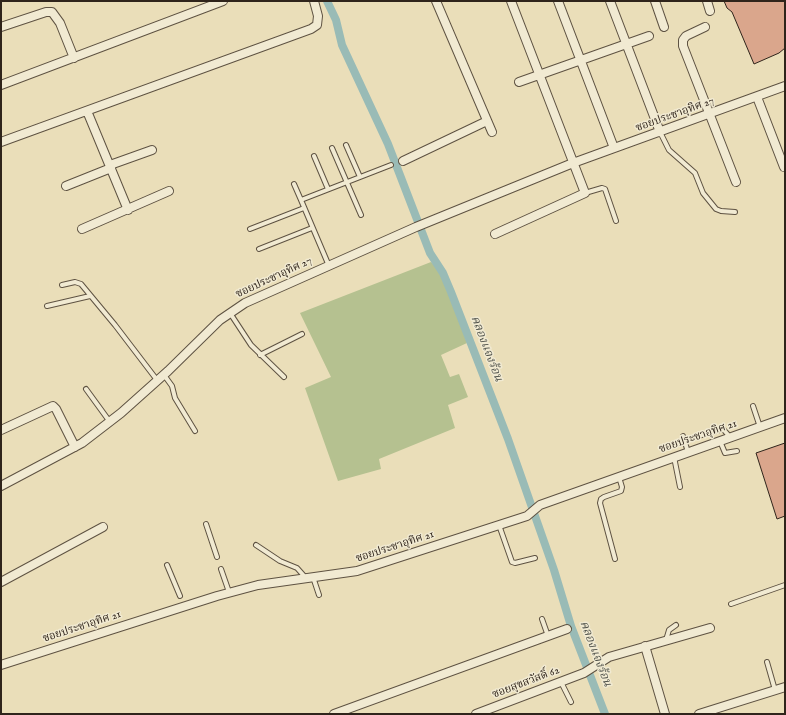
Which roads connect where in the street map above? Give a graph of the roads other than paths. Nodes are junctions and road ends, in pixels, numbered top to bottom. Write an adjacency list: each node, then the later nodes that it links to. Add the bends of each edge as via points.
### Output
1 (223, 1): 15 (street)
2 (314, 1): 22 (street, via 318,16 317,25 311,29)
3 (436, 1): 24 (street)
4 (511, 1): 17 (street)
5 (558, 1): 16 (street)
6 (610, 1): 14 (street)
7 (656, 1): 11 (street)
8 (707, 1): 9 (street)
9 (710, 11)
10 (1, 27): 15 (street, via 52,12 60,23)
11 (664, 27)
12 (705, 27): 23 (street, via 686,36 683,46)
13 (648, 36): 14 (street)
14 (626, 44): 16 (street); 26 (street)
15 (74, 58): 19 (street)
16 (581, 60): 17 (street); 30 (street)
17 (539, 75): 18 (street); 34 (street)
18 (519, 82)
19 (1, 85)
20 (785, 86): 21 (street, ซอยประชาอุทิศ 27)
21 (757, 97): 23 (street, ซอยประชาอุทิศ 27); 37 (street)
22 (87, 111): 27 (street); 36 (street)
23 (710, 114): 26 (street, ซอยประชาอุทิศ 27); 40 (street)
24 (487, 122): 25 (street); 33 (street)
25 (492, 132)
26 (660, 132): 30 (street, ซอยประชาอุทิศ 27); 49 (lane, via 669,150 695,173 703,193 710,202 721,212)
27 (1, 142)
28 (346, 144): 38 (lane)
29 (332, 148): 39 (lane)
30 (614, 148): 34 (street, ซอยประชาอุทิศ 27)
31 (152, 150): 36 (street)
32 (314, 156): 43 (lane)
33 (403, 161)
34 (573, 163): 45 (street); 57 (street, ซอยประชาอุทิศ 27)
35 (391, 165): 38 (lane)
36 (110, 166): 42 (street); 48 (street)
37 (784, 168)
38 (360, 177): 39 (lane)
39 (347, 182): 43 (lane); 50 (lane)
40 (736, 182)
41 (294, 184): 46 (lane)
42 (66, 186)
43 (328, 189): 46 (lane)
44 (169, 191): 48 (street)
45 (585, 193): 51 (lane, via 602,188 605,190); 55 (street)
46 (301, 200): 47 (lane)
47 (304, 208): 52 (lane); 54 (lane)
48 (128, 210): 53 (street)
49 (735, 212)
50 (361, 215)
51 (616, 221)
52 (312, 228): 56 (lane); 57 (lane)
53 (82, 229)
54 (250, 229)
55 (495, 234)
56 (259, 249)
57 (328, 266): 61 (street, ซอยประชาอุทิศ 27, via 245,302)
58 (62, 285): 59 (lane, via 75,282 81,284)
59 (90, 296): 60 (lane); 66 (lane)
60 (47, 306)
61 (230, 312): 63 (lane, via 240,330); 64 (street, ซอยประชาอุทิศ 27)
62 (302, 334): 63 (lane)
63 (260, 354): 65 (lane)
64 (164, 374): 66 (street, ซอยประชาอุทิศ 27); 73 (lane, via 172,386 174,398)
65 (284, 377)
66 (157, 380): 70 (street, ซอยประชาอุทิศ 27)
67 (86, 389): 70 (lane)
68 (753, 406): 71 (lane)
69 (785, 418): 71 (street, ซอยประชาอุทิศ 21)
70 (110, 422): 78 (street, ซอยประชาอุทิศ 27)
71 (760, 427): 76 (street, ซอยประชาอุทิศ 21)
72 (1, 430): 78 (street, via 53,406)
73 (195, 432)
74 (683, 436): 80 (lane)
75 (698, 436): 76 (lane, via 723,429)
76 (730, 437): 77 (street, ซอยประชาอุทิศ 21)
77 (720, 441): 79 (lane, via 725,453); 80 (street, ซอยประชาอุทิศ 21)
78 (75, 447): 83 (street, ซอยประชาอุทิศ 27)
79 (737, 451)
80 (688, 452): 81 (street, ซอยประชาอุทิศ 21)
81 (674, 457): 82 (street, ซอยประชาอุทิศ 21); 84 (lane)
82 (619, 477): 86 (street, ซอยประชาอุทิศ 21, via 540,505 527,516); 91 (lane, via 621,491 604,497 600,503)
83 (1, 486)
84 (680, 487)
85 (206, 524): 89 (lane)
86 (499, 525): 90 (lane, via 512,562 515,564); 94 (street, ซอยประชาอุทิศ 21, via 344,574)
87 (103, 527): 95 (street)
88 (256, 545): 94 (lane)
89 (217, 557)
90 (535, 558)
91 (615, 559)
92 (167, 565): 99 (lane)
93 (221, 570): 97 (lane)
94 (308, 576): 97 (street, ซอยประชาอุทิศ 21, via 258,584); 98 (lane)
95 (1, 582)
96 (785, 585): 100 (lane)
97 (229, 592): 109 (street, ซอยประชาอุทิศ 21, via 184,604)
98 (319, 595)
99 (180, 596)
100 (731, 604)
101 (542, 619): 105 (lane)
102 (676, 625): 106 (lane, via 670,630)
103 (710, 628): 106 (street, ซอยสุขสวัสดิ์ 62)
104 (567, 629): 105 (street)
105 (548, 636): 114 (street)
106 (666, 640): 107 (street, ซอยสุขสวัสดิ์ 62)
107 (645, 646): 110 (street, ซอยสุขสวัสดิ์ 62, via 609,658 584,673); 116 (street)
108 (767, 662): 112 (lane)
109 (1, 665)
110 (561, 682): 113 (lane); 115 (street, ซอยสุขสวัสดิ์ 62)
111 (785, 687): 112 (street)
112 (775, 690): 117 (street)
113 (571, 702)
114 (334, 714)
115 (476, 714)
116 (665, 714)
117 (699, 714)

